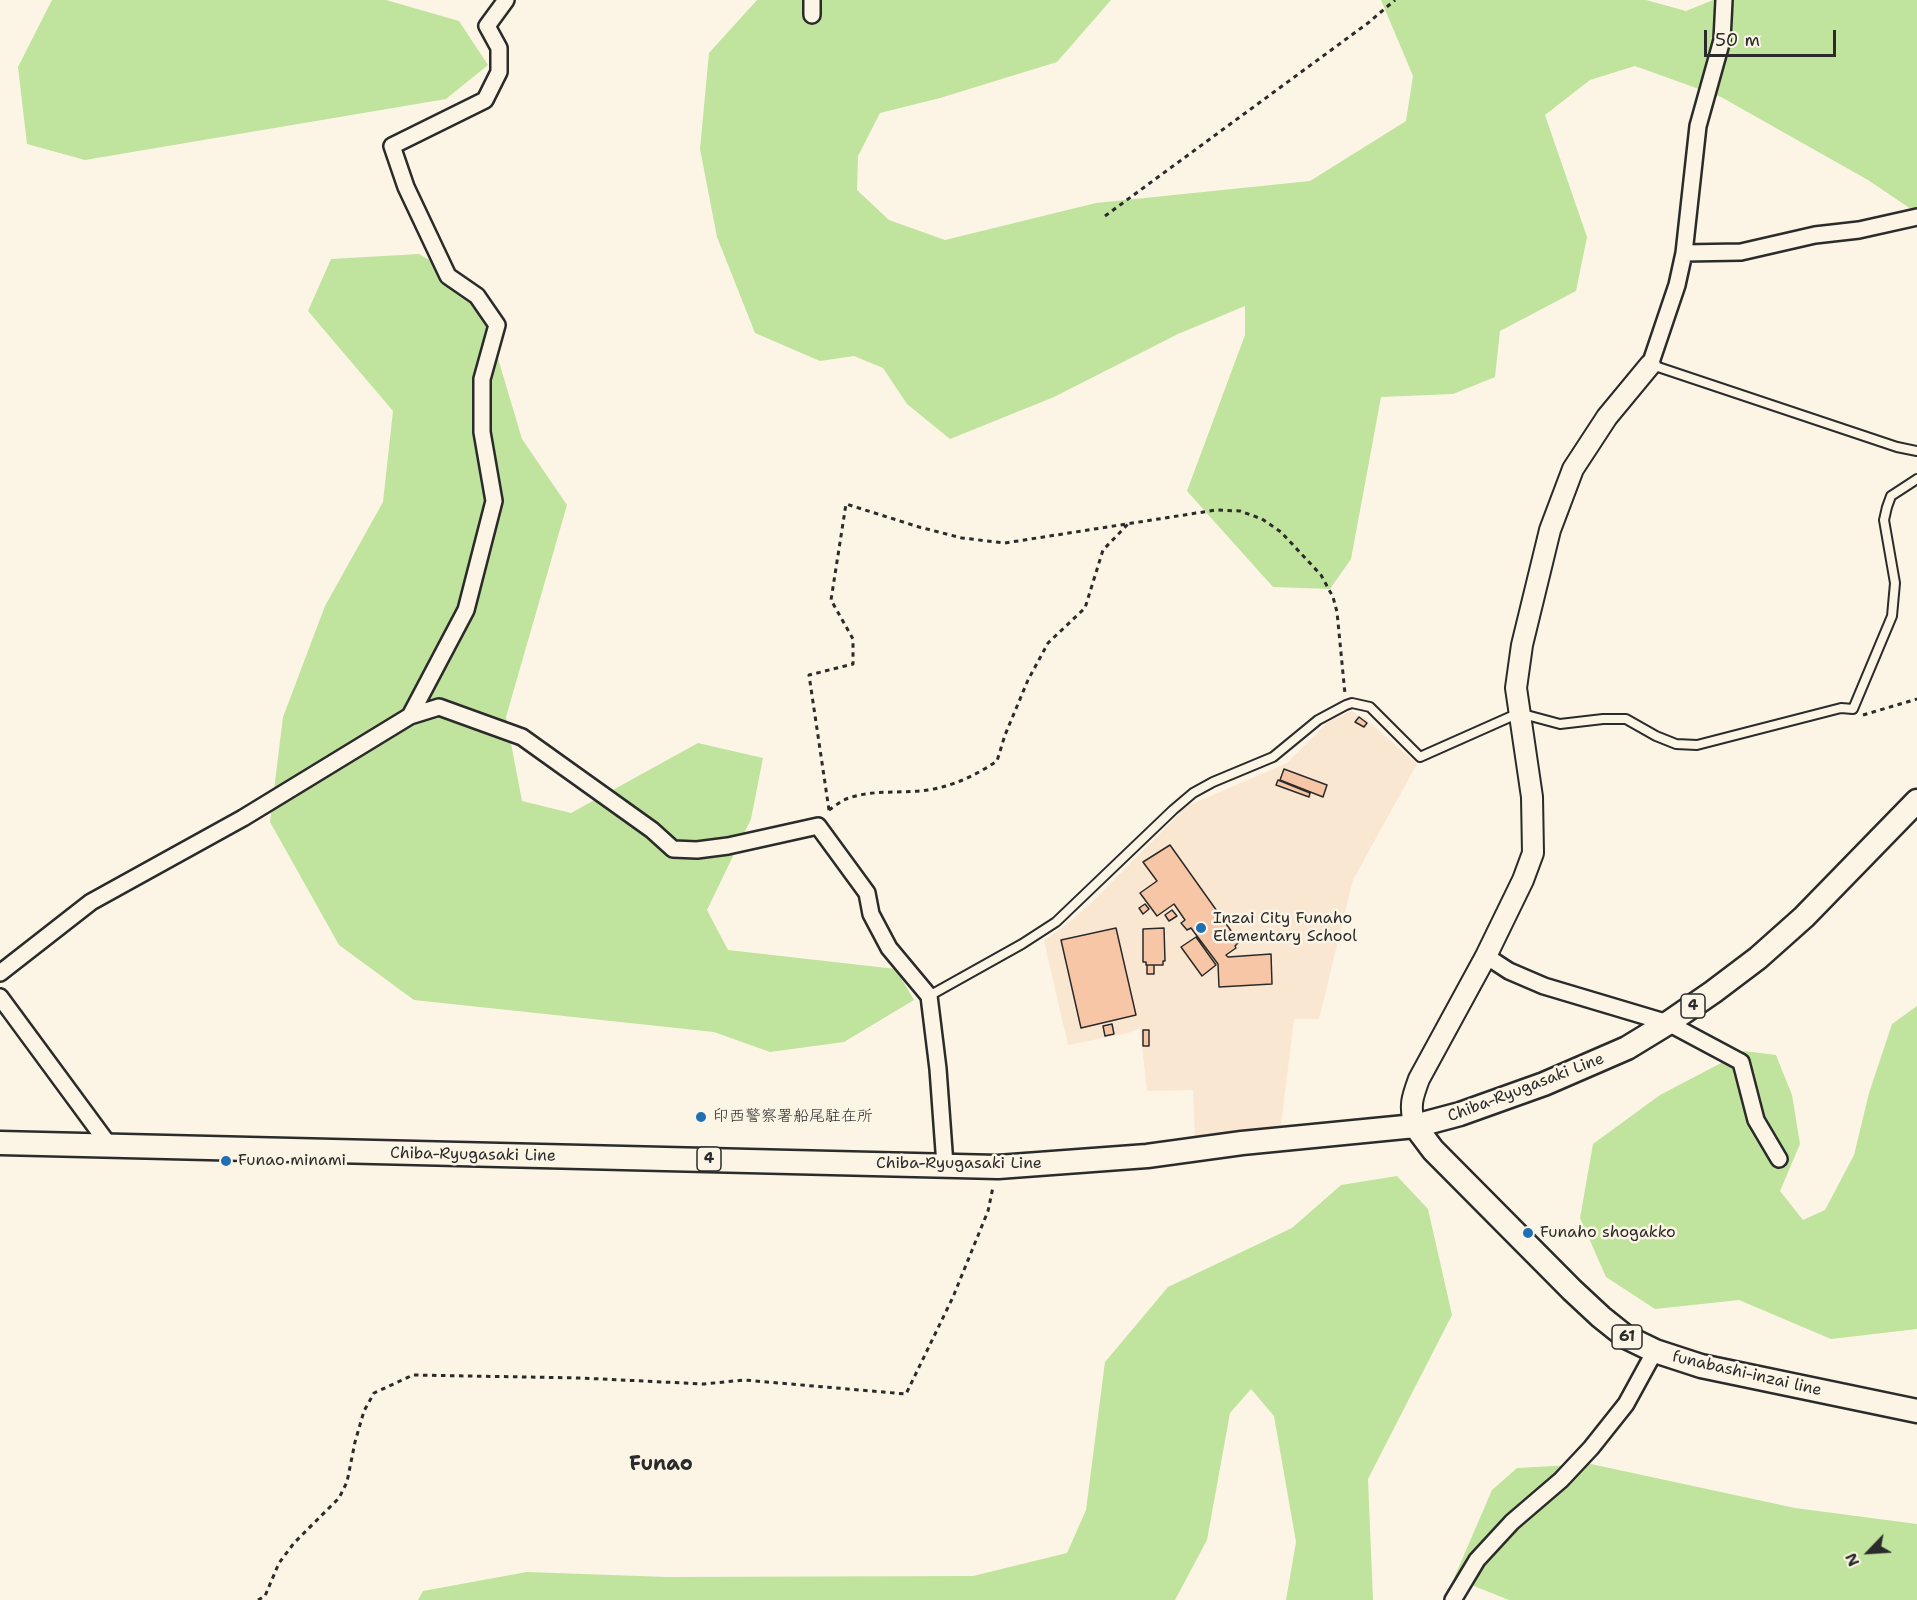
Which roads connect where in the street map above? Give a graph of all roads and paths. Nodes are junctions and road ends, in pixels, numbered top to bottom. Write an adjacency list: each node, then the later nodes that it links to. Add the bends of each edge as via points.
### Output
1 (506, 0): 15 (street, via 487,26 499,48 499,72 485,100 392,146 406,187 448,276 477,296 496,325 482,379 482,432 494,501 466,610)
2 (1395, 0): 4 (path)
3 (1724, 0): 6 (street, via 1722,40 1698,126)
4 (1105, 216)
5 (1917, 217): 6 (street, via 1741,252)
6 (1684, 254): 7 (street)
7 (1650, 365): 8 (lane); 14 (street, via 1607,417 1573,469 1550,530 1518,666)
8 (1917, 451)
9 (1917, 478): 13 (lane, via 1892,496 1887,507 1884,520 1895,583 1893,616)
10 (1129, 524): 12 (path, via 1216,510 1240,511 1281,532 1321,574 1334,597); 17 (path, via 1103,550 1085,608 1048,643 1028,680 997,761 955,784 927,790 871,792 847,798); 17 (path, via 1005,543 962,538 846,504 831,600 853,639 853,664 809,675)
11 (1917, 699): 13 (path, via 1858,716)
12 (1346, 705): 14 (lane, via 1370,707 1420,757); 21 (lane, via 1318,720 1273,758 1193,793 1056,922)
13 (1853, 709): 14 (lane, via 1841,708 1697,745 1676,744 1626,719 1560,724)
14 (1518, 713): 19 (street, via 1532,797 1533,853)
15 (410, 716): 18 (street, via 439,707 522,737 673,849 728,846); 20 (street, via 274,800 91,902)
16 (1917, 801): 23 (main road, Chiba-Ryugasaki Line / 4, via 1764,953)
17 (829, 810): 18 (path)
18 (818, 826): 21 (street, via 867,893 871,914 889,948)
19 (1486, 956): 23 (street, via 1544,986); 24 (street, via 1419,1079 1411,1101)
20 (0, 973)
21 (929, 996): 28 (street)
22 (0, 997): 26 (street)
23 (1668, 1023): 24 (main road, Chiba-Ryugasaki Line / 4, via 1628,1048 1544,1084); 27 (street, via 1741,1062 1756,1120)
24 (1415, 1126): 29 (main road, Chiba-Ryugasaki Line / 4, via 1147,1156); 30 (main road, funabashi-inzai line / 61, via 1433,1150 1593,1311)
25 (0, 1143): 26 (main road, Chiba-Ryugasaki Line / 4)
26 (109, 1145): 28 (main road, Chiba-Ryugasaki Line / 4)
27 (1779, 1159)
28 (945, 1165): 29 (main road, Chiba-Ryugasaki Line / 4)
29 (998, 1167): 32 (path, via 988,1211 953,1297 906,1394 744,1380 705,1384 413,1375 374,1392 364,1411 347,1482 339,1498 279,1563)
30 (1655, 1352): 31 (main road, funabashi-inzai line / 61, via 1701,1366); 35 (street, via 1626,1404 1591,1449 1484,1552)
31 (1917, 1411)
32 (265, 1596): 33 (path); 34 (path)
33 (258, 1600)
34 (268, 1600)
35 (1453, 1600)

